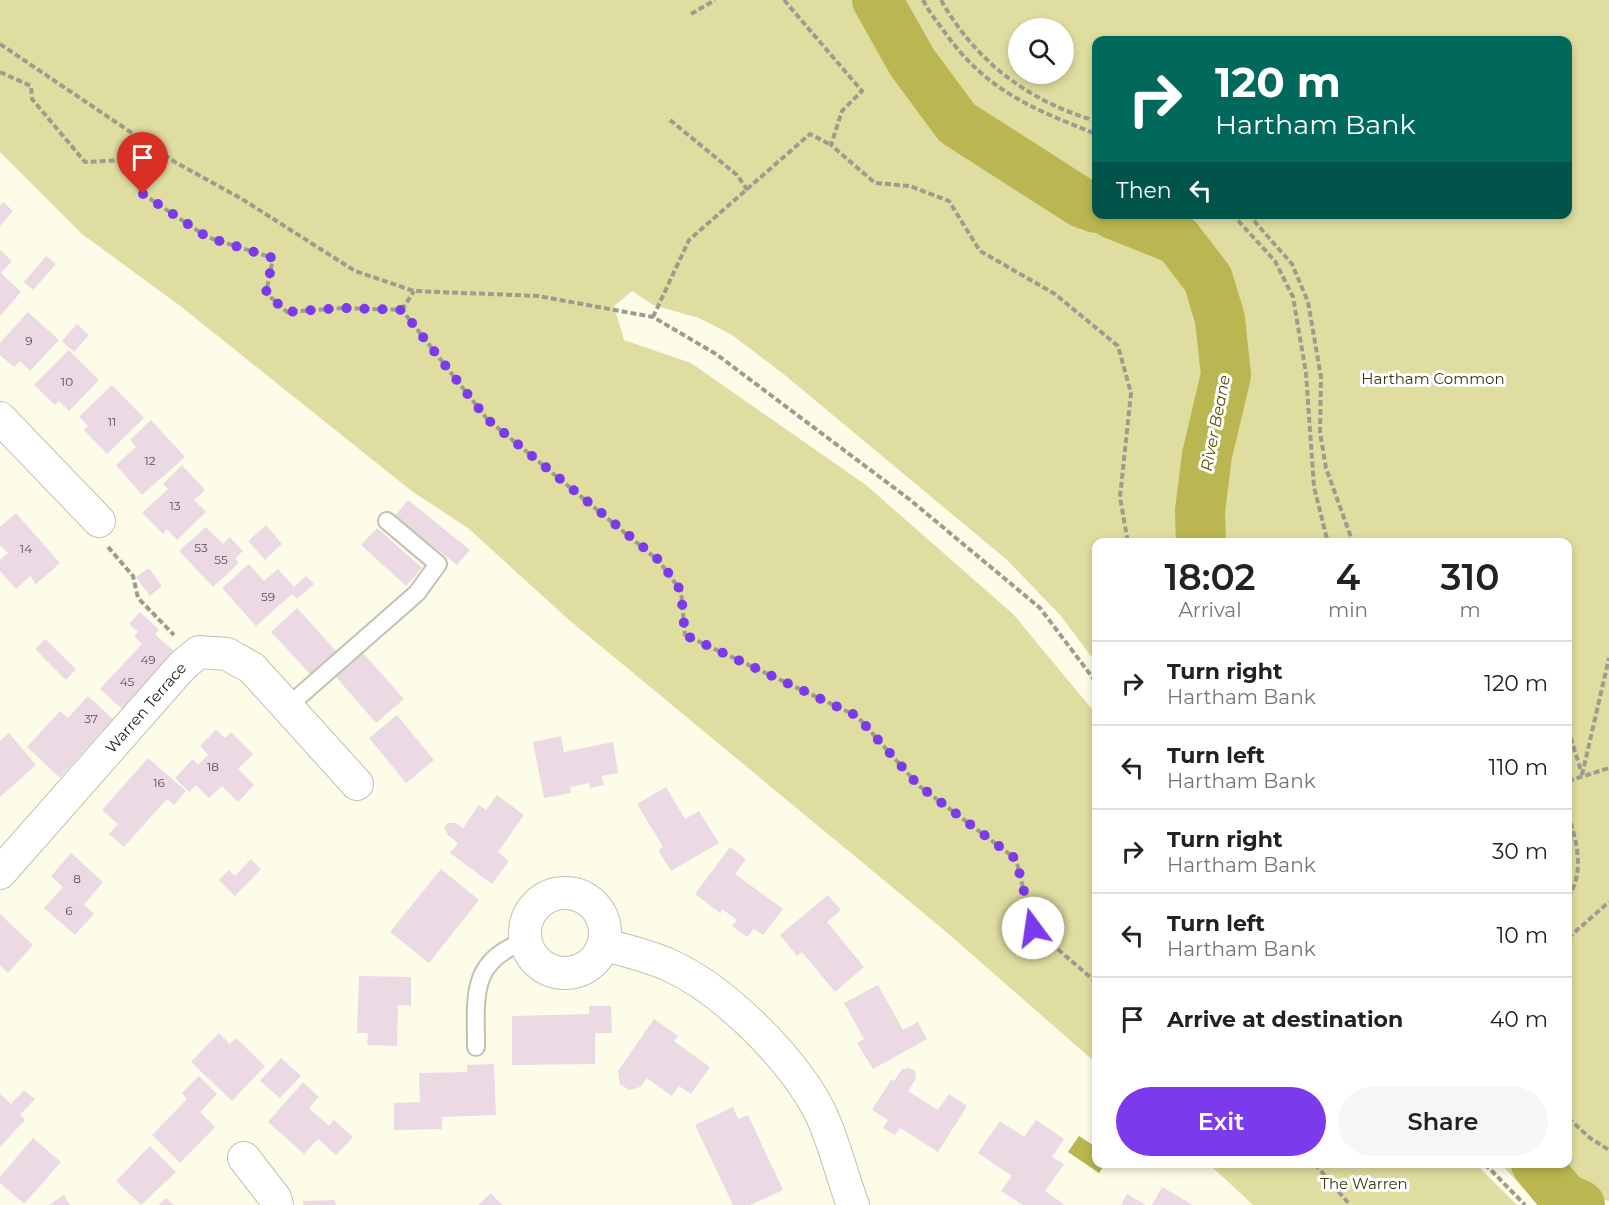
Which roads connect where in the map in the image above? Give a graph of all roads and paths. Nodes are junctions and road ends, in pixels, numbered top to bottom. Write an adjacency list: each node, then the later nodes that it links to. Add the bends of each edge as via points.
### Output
1 (715, 0): 5 (path)
2 (784, 0): 11 (path, via 862,91 842,111)
3 (923, 0): 10 (path, via 965,61 999,88 1034,109)
4 (940, 0): 9 (path, via 955,26 992,68 1047,103)
5 (691, 14)
6 (0, 44): 15 (path, via 175,162 242,199 355,271)
7 (0, 72): 16 (path, via 31,86 32,99 86,162 125,160 143,194 207,237 273,258 266,293 287,312 343,308)
8 (670, 120): 12 (path, via 737,175)
9 (1092, 120)
10 (1092, 132)
11 (831, 146): 12 (path, via 810,134); 21 (path, via 875,183 910,186 949,201 980,251 1055,294 1118,346 1131,393 1120,497)
12 (748, 190): 17 (path, via 690,240)
13 (1237, 219): 22 (path, via 1275,261 1293,297 1306,373 1314,487)
14 (1252, 219): 23 (path, via 1292,264 1308,302 1321,376 1320,432 1326,468)
15 (414, 291): 16 (path); 17 (path, via 538,296)
16 (402, 310): 40 (path, via 487,419 660,561 681,591 685,635 857,716 918,785 1016,859 1033,928)
17 (653, 317): 26 (path, via 716,354 909,499 1040,608)
18 (0, 418): 19 (street)
19 (99, 521): 24 (path, via 104,543 133,576 138,598)
20 (387, 521): 27 (lane, via 438,564 417,592)
21 (1127, 538)
22 (1327, 538)
23 (1351, 538)
24 (193, 655): 27 (street, Warren Terrace, via 215,651 241,660); 34 (street, Warren Terrace)
25 (1609, 658): 30 (path)
26 (1092, 677)
27 (287, 707): 32 (street, Warren Terrace)
28 (1572, 742): 30 (path)
29 (1609, 768): 30 (path)
30 (1582, 775): 31 (path)
31 (1572, 779)
32 (357, 784)
33 (1572, 826): 35 (path, via 1579,864)
34 (5, 857)
35 (1572, 886)
36 (1609, 902): 37 (path)
37 (1572, 934)
38 (526, 941): 39 (street, via 536,962 556,972 580,968); 39 (street, via 525,930 535,905 544,898 567,893 587,898 600,912 607,931); 41 (lane, via 500,952 480,979 476,993)
39 (605, 945): 48 (street, via 670,966 706,985 780,1052 819,1110)
40 (1092, 978)
41 (476, 1047)
42 (1572, 1122): 43 (path)
43 (1609, 1150)
44 (244, 1158): 47 (street)
45 (1318, 1168): 49 (path)
46 (1489, 1168): 50 (path)
47 (277, 1205)
48 (853, 1205)
49 (1350, 1205)
50 (1525, 1205)

